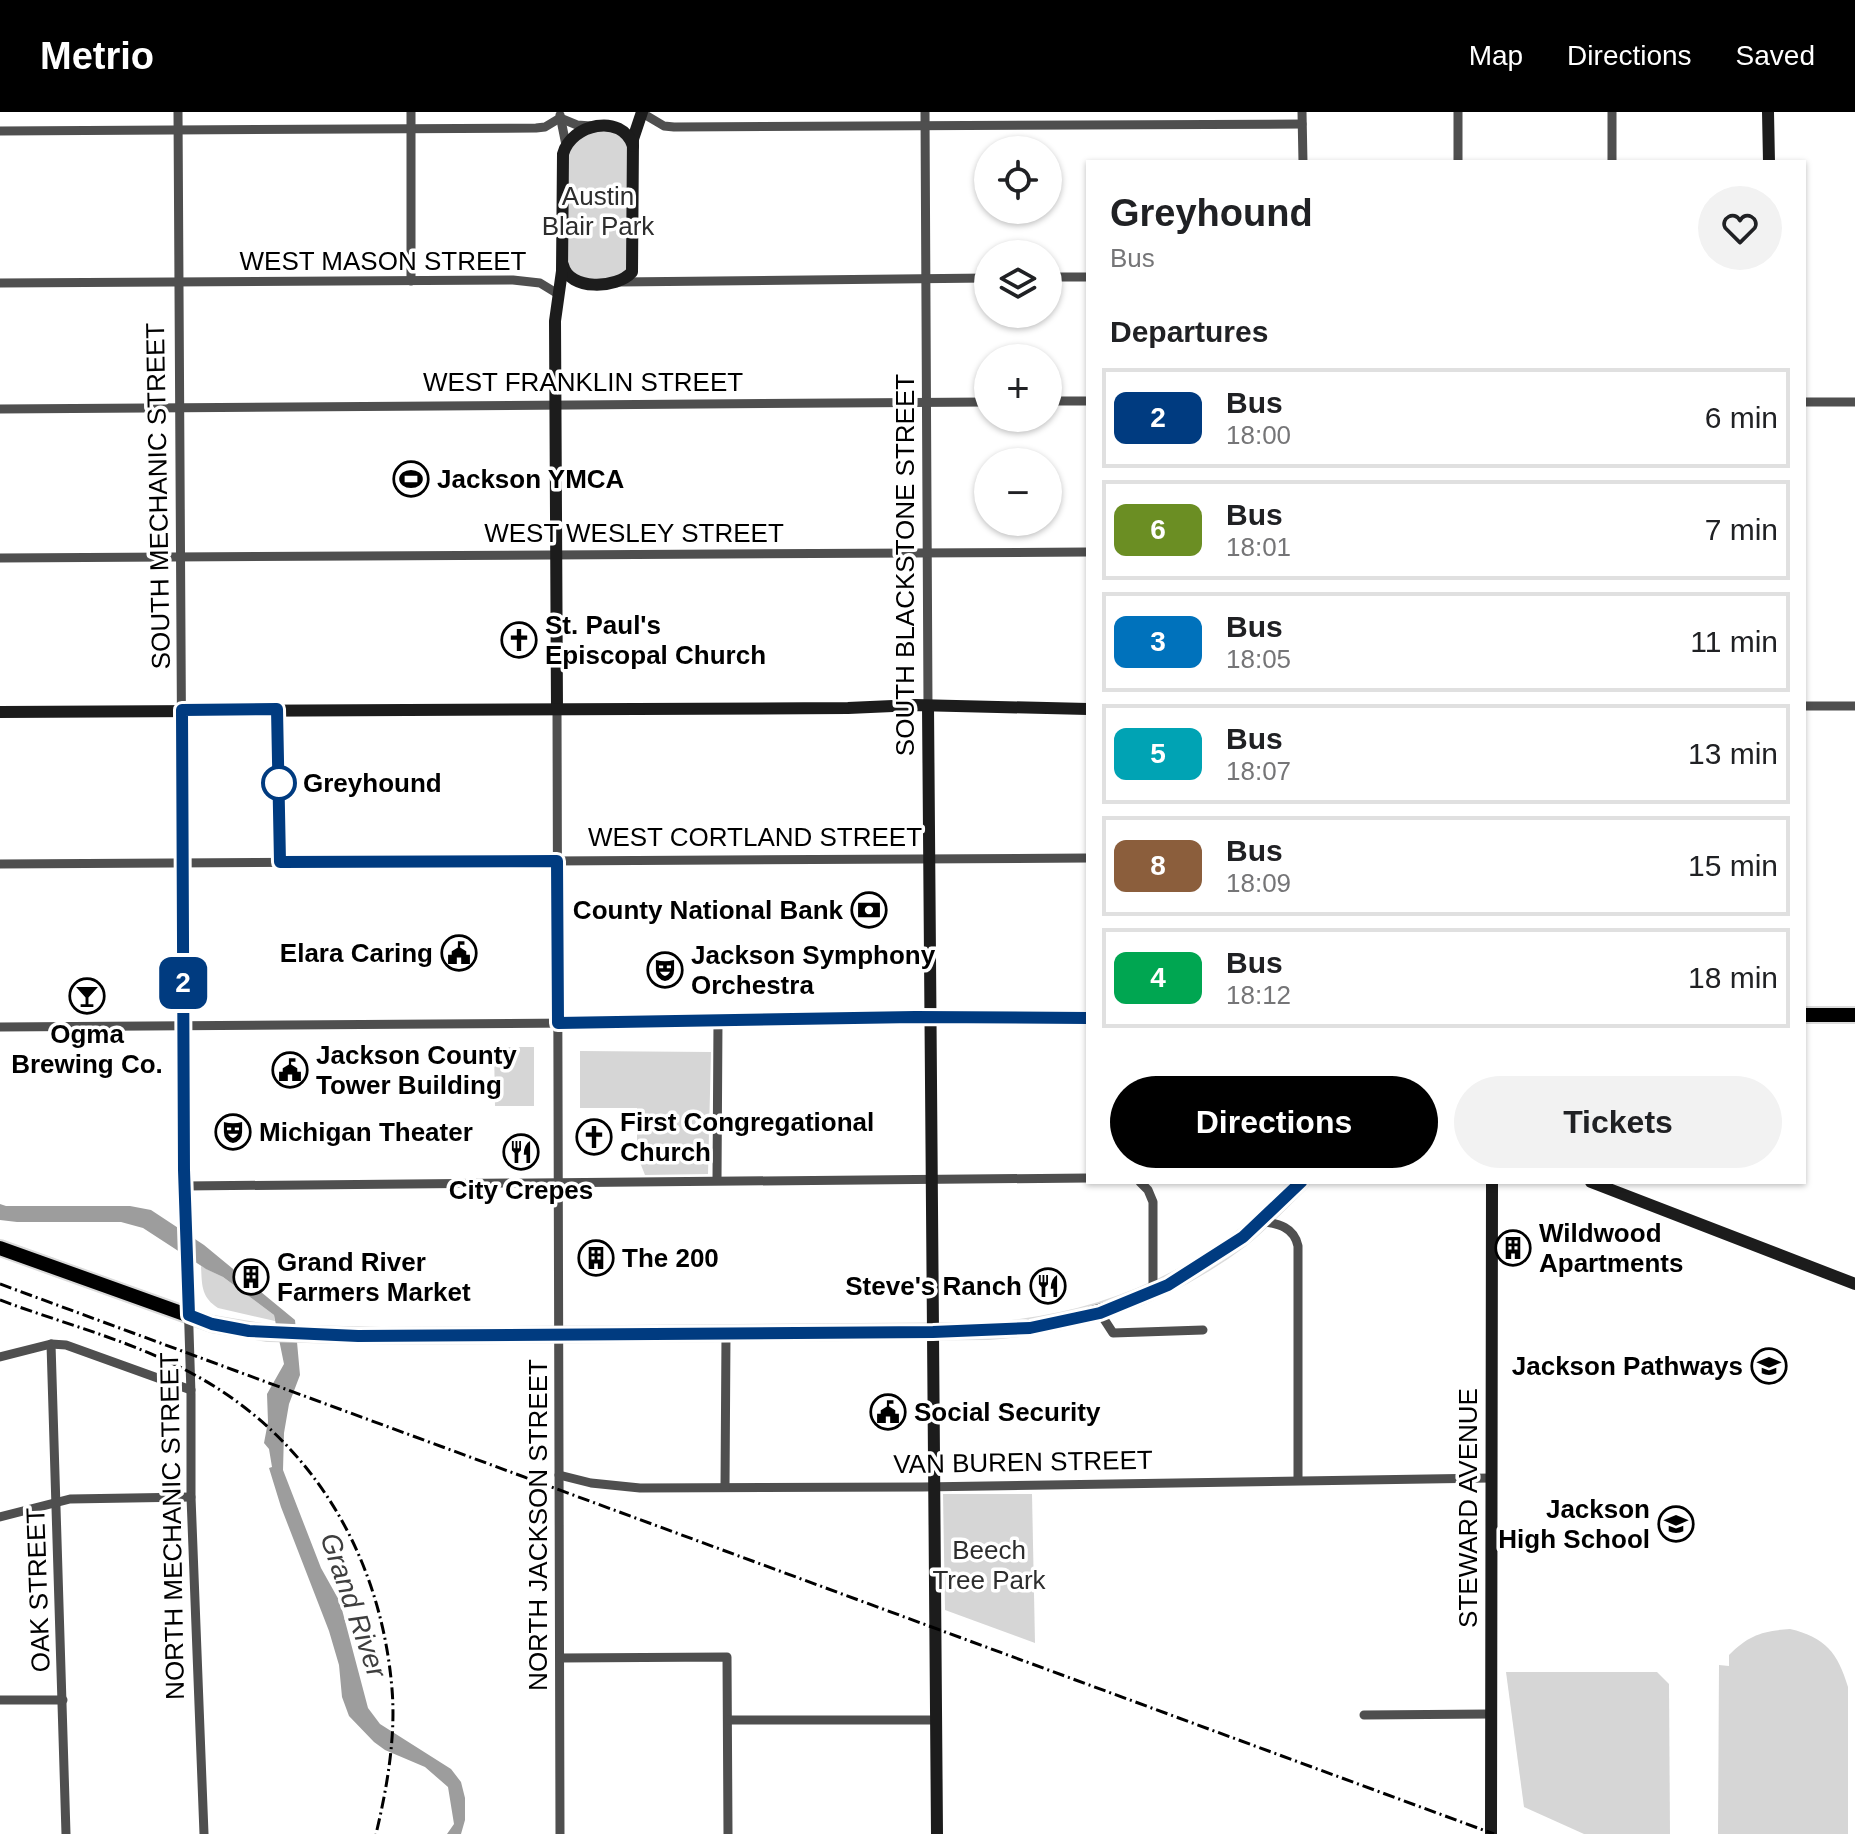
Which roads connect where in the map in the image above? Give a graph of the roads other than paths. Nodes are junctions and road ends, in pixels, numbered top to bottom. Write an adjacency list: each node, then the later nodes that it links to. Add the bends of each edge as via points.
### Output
1 (178, 112): 16 (street, SOUTH MECHANIC STREET)
2 (411, 112): 14 (street)
3 (925, 112): 13 (street, SOUTH BLACKSTONE STREET)
4 (1302, 112): 10 (street)
5 (1458, 112): 20 (street)
6 (1612, 112): 21 (street)
7 (1768, 112): 22 (main road)
8 (642, 113): 12 (main road); 13 (street, via 668,126); 18 (main road)
9 (560, 115): 11 (street); 14 (street, via 536,128); 17 (street)
10 (1302, 124): 13 (street); 19 (street)
11 (591, 126): 12 (main road); 17 (main road)
12 (611, 126): 18 (main road, via 628,134)
13 (925, 126): 27 (street, SOUTH BLACKSTONE STREET)
14 (411, 129): 16 (street); 29 (street)
15 (0, 131): 16 (street)
16 (178, 131): 33 (street, SOUTH MECHANIC STREET)
17 (566, 145): 23 (main road)
18 (633, 146): 24 (main road)
19 (1303, 160)
20 (1458, 160)
21 (1612, 160)
22 (1769, 160)
23 (562, 263): 34 (main road, WEST MASON STREET, via 569,277); 35 (main road)
24 (633, 267): 30 (street); 31 (main road)
25 (1062, 277): 26 (street)
26 (1086, 277)
27 (926, 278): 28 (street, WEST MASON STREET); 30 (street, WEST MASON STREET); 38 (street, SOUTH BLACKSTONE STREET)
28 (974, 278)
29 (411, 281): 33 (street, WEST MASON STREET); 35 (street, WEST MASON STREET, via 525,280)
30 (648, 281): 31 (street, WEST MASON STREET)
31 (619, 282): 34 (main road, WEST MASON STREET)
32 (0, 283): 33 (street, WEST MASON STREET)
33 (179, 283): 43 (street, SOUTH MECHANIC STREET)
34 (581, 283): 35 (main road, WEST MASON STREET)
35 (558, 294): 42 (main road)
36 (1062, 401): 37 (street)
37 (1086, 401)
38 (926, 402): 39 (street, WEST FRANKLIN STREET); 42 (street, WEST FRANKLIN STREET); 46 (street, SOUTH BLACKSTONE STREET)
39 (974, 402)
40 (1806, 402): 41 (street)
41 (1855, 402)
42 (556, 405): 43 (street, WEST FRANKLIN STREET); 48 (main road)
43 (178, 407): 44 (street, WEST FRANKLIN STREET); 47 (street, SOUTH MECHANIC STREET)
44 (0, 409)
45 (1086, 552): 46 (street, WEST WESLEY STREET)
46 (927, 553): 48 (street, WEST WESLEY STREET); 50 (street, SOUTH BLACKSTONE STREET)
47 (181, 556): 48 (street, WEST WESLEY STREET); 49 (street, WEST WESLEY STREET); 55 (street, SOUTH MECHANIC STREET)
48 (556, 556): 53 (main road)
49 (0, 558)
50 (928, 706): 53 (main road); 54 (main road); 57 (main road, SOUTH BLACKSTONE STREET)
51 (1806, 706): 52 (street)
52 (1855, 706)
53 (557, 709): 55 (main road); 59 (street, NORTH JACKSON STREET)
54 (1086, 709)
55 (182, 710): 56 (main road); 60 (street, SOUTH MECHANIC STREET)
56 (0, 712)
57 (929, 858): 58 (street, WEST CORTLAND STREET); 59 (street, WEST CORTLAND STREET); 64 (main road, SOUTH BLACKSTONE STREET)
58 (1086, 858)
59 (557, 861): 60 (street, WEST CORTLAND STREET); 67 (street, NORTH JACKSON STREET)
60 (181, 863): 61 (street, WEST CORTLAND STREET); 68 (street, SOUTH MECHANIC STREET)
61 (0, 864)
62 (1806, 1015): 63 (main road)
63 (1855, 1015)
64 (931, 1017): 65 (street); 66 (street); 71 (main road, SOUTH BLACKSTONE STREET)
65 (1086, 1018)
66 (718, 1020): 67 (street); 72 (street)
67 (558, 1023): 68 (street); 73 (street, NORTH JACKSON STREET)
68 (183, 1024): 69 (street); 78 (street, NORTH MECHANIC STREET)
69 (0, 1027)
70 (1086, 1178): 71 (street)
71 (932, 1179): 72 (street); 86 (main road, SOUTH BLACKSTONE STREET)
72 (717, 1180): 73 (street)
73 (558, 1183): 78 (street); 88 (street, NORTH JACKSON STREET)
74 (1142, 1184): 82 (street, via 1153,1202)
75 (1299, 1184): 79 (main road)
76 (1492, 1184): 93 (main road, STEWARD AVENUE)
77 (1607, 1185): 81 (main road)
78 (184, 1186): 84 (street, NORTH MECHANIC STREET)
79 (1261, 1221): 82 (main road, via 1218,1255); 94 (street, via 1287,1228 1298,1246)
80 (0, 1248): 84 (main road)
81 (1855, 1284)
82 (1153, 1292): 83 (main road)
83 (1100, 1313): 85 (street, via 1113,1333); 86 (main road, via 1030,1328)
84 (189, 1315): 88 (main road, via 268,1333); 91 (street, NORTH MECHANIC STREET)
85 (1203, 1330)
86 (933, 1332): 87 (main road); 95 (main road, SOUTH BLACKSTONE STREET)
87 (726, 1334): 88 (main road); 96 (street)
88 (560, 1335): 92 (street, NORTH JACKSON STREET)
89 (51, 1344): 90 (street); 91 (street, via 71,1346); 98 (street, OAK STREET)
90 (0, 1357)
91 (191, 1390): 97 (street, NORTH MECHANIC STREET)
92 (559, 1475): 96 (street, VAN BUREN STREET, via 640,1488); 100 (street, NORTH JACKSON STREET)
93 (1490, 1478): 94 (street, VAN BUREN STREET); 103 (main road, STEWARD AVENUE)
94 (1298, 1480): 95 (street, VAN BUREN STREET)
95 (935, 1485): 96 (street, VAN BUREN STREET); 106 (main road, SOUTH BLACKSTONE STREET)
96 (725, 1487)
97 (191, 1497): 98 (street); 108 (street, NORTH MECHANIC STREET)
98 (57, 1502): 99 (street); 102 (street, OAK STREET)
99 (0, 1517)
100 (560, 1658): 105 (street, via 727,1657); 109 (street, NORTH JACKSON STREET)
101 (0, 1700): 102 (street)
102 (63, 1700): 107 (street, OAK STREET)
103 (1490, 1714): 104 (street); 112 (main road, STEWARD AVENUE)
104 (1364, 1715)
105 (728, 1720): 106 (street); 110 (street)
106 (936, 1720): 111 (main road, SOUTH BLACKSTONE STREET)
107 (66, 1834)
108 (204, 1834)
109 (560, 1834)
110 (728, 1834)
111 (937, 1834)
112 (1491, 1834)

